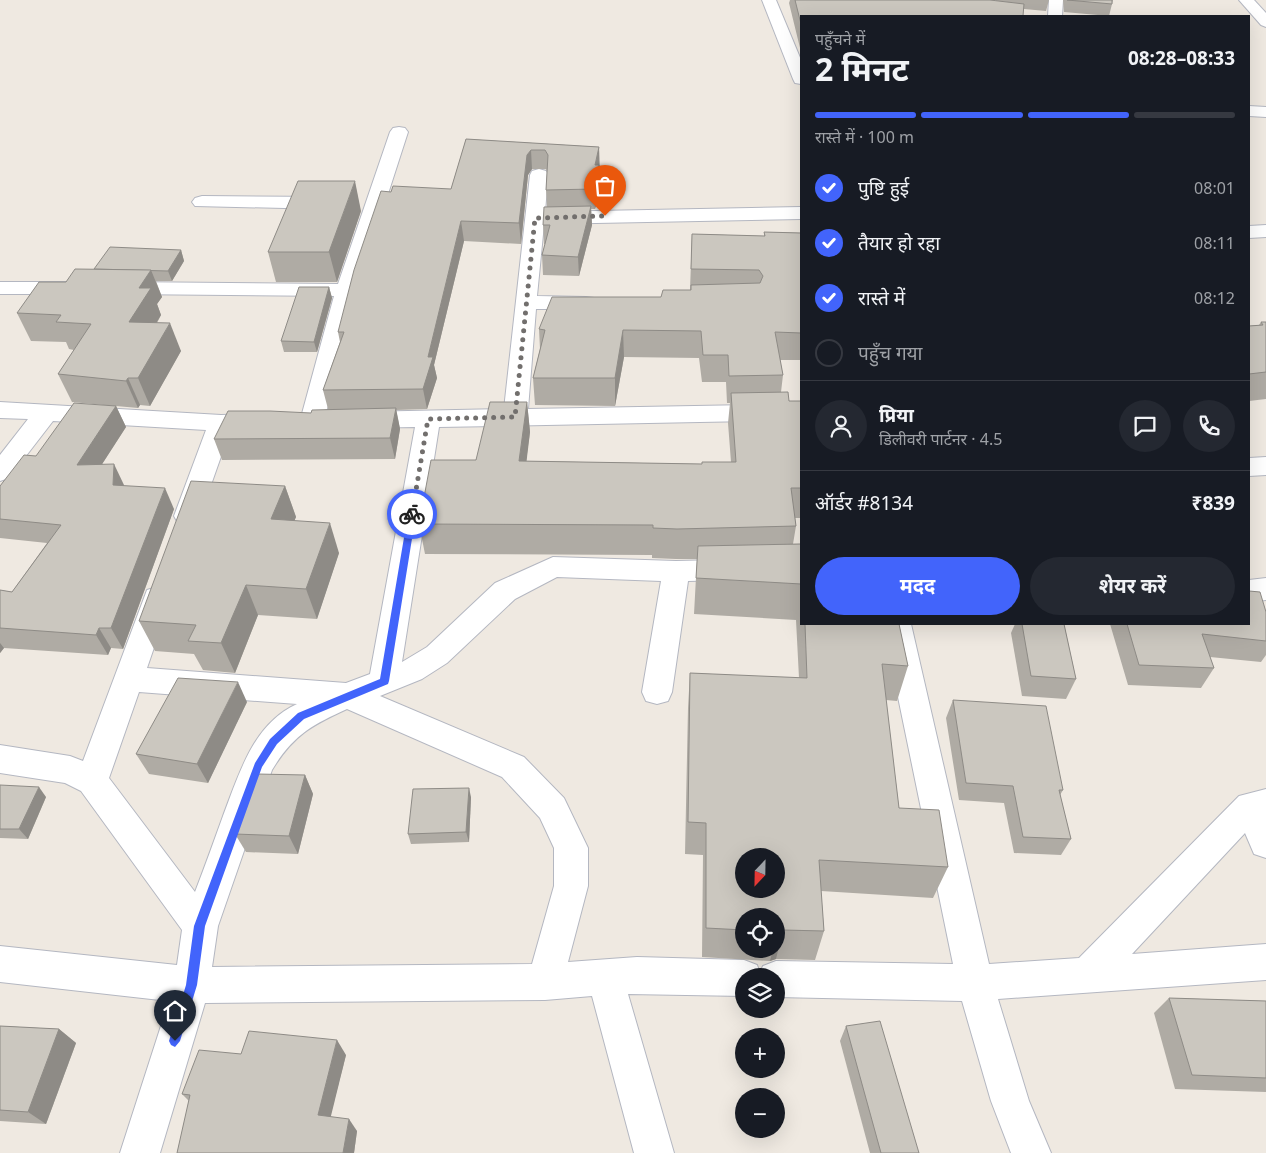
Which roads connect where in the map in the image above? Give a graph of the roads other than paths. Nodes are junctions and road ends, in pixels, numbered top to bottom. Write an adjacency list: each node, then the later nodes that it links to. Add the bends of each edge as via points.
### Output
1 (1056, 0): 4 (street)
2 (1246, 0): 5 (street)
3 (774, 1): 6 (street)
4 (1055, 15)
5 (1266, 22)
6 (800, 76)
7 (1250, 111): 8 (street)
8 (1266, 112)
9 (399, 132): 12 (street)
10 (539, 174): 14 (street)
11 (202, 202): 12 (street)
12 (359, 203): 18 (street)
13 (800, 213): 14 (street)
14 (535, 218): 19 (street)
15 (1266, 231): 16 (street)
16 (1250, 232)
17 (0, 288): 18 (street)
18 (346, 290): 26 (street)
19 (526, 302): 20 (street); 24 (street)
20 (603, 303)
21 (0, 410): 22 (street)
22 (47, 412): 27 (street); 28 (street)
23 (800, 412): 24 (street)
24 (515, 417): 25 (street)
25 (428, 419): 26 (street); 37 (street)
26 (313, 421): 27 (street)
27 (221, 423): 29 (street)
28 (0, 472)
29 (178, 542)
30 (800, 568): 31 (street)
31 (676, 571): 37 (street, via 553,567 505,591 437,655 412,671); 38 (street)
32 (164, 579): 36 (street)
33 (1266, 589): 34 (street)
34 (1250, 591)
35 (898, 625): 52 (street)
36 (128, 679): 39 (street); 41 (street)
37 (384, 681): 39 (street)
38 (657, 692)
39 (347, 695): 44 (street, via 301,716 273,741 258,766); 51 (street, via 513,767 552,808 572,848 571,886)
40 (0, 759): 41 (street, via 70,770)
41 (92, 781): 44 (street)
42 (1258, 804): 43 (street); 47 (street)
43 (1266, 843)
44 (200, 926): 53 (street)
45 (1266, 962): 47 (street)
46 (0, 964): 53 (street)
47 (1088, 974): 52 (street)
48 (605, 977): 49 (street); 51 (street); 55 (street)
49 (735, 978)
50 (785, 979): 52 (street)
51 (545, 982): 53 (street)
52 (975, 983): 56 (street, via 1010,1102)
53 (192, 985): 54 (street)
54 (140, 1153)
55 (654, 1153)
56 (1031, 1153)

